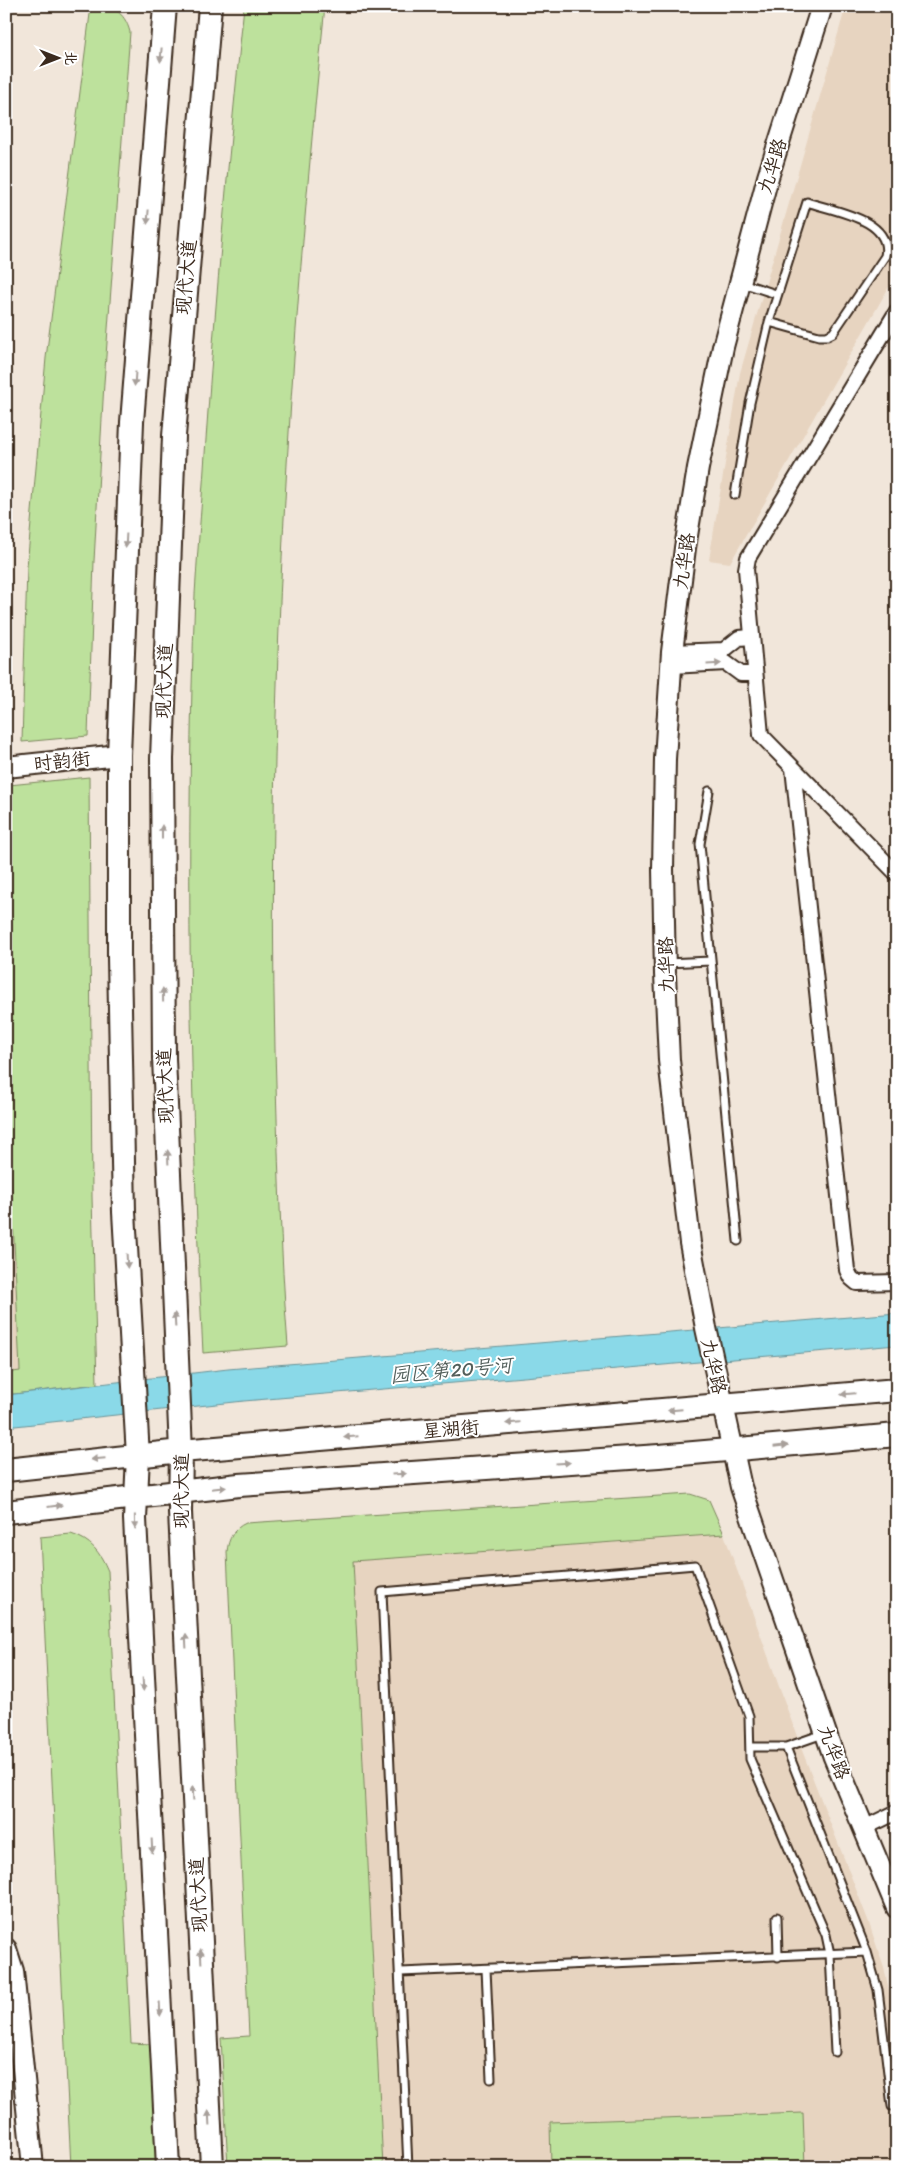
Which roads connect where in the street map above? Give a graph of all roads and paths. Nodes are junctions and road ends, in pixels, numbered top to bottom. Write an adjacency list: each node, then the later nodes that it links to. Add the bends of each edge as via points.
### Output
1 (165, 6): 12 (main road, one-way to 12, via 132,422)
2 (210, 6): 25 (main road, 现代大道, one-way to 2, via 164,1048 162,759 175,426)
3 (822, 6): 4 (street, 九华路)
4 (739, 282): 5 (lane); 10 (street, 九华路, via 722,347 698,468)
5 (776, 294): 7 (lane); 7 (lane, via 807,202 870,224 885,240 884,256 833,333 819,336)
6 (897, 311): 9 (street, via 748,558)
7 (768, 322): 8 (lane, via 750,403)
8 (735, 495)
9 (751, 637): 10 (street, via 739,638 724,650); 11 (street)
10 (672, 659): 11 (street, one-way to 11, via 726,663 741,674); 18 (street, 九华路, via 665,769)
11 (754, 674): 14 (street, via 761,735)
12 (119, 755): 13 (street, 时韵街); 26 (main road, one-way to 26, via 124,1193)
13 (6, 767)
14 (793, 768): 16 (street); 20 (street, via 847,1270 857,1284)
15 (709, 792): 17 (lane, via 700,844)
16 (897, 874)
17 (711, 961): 18 (lane); 19 (lane)
18 (665, 963): 22 (street, 九华路, via 678,1155 690,1243)
19 (738, 1242)
20 (897, 1282)
21 (897, 1390): 22 (main road, 星湖街, one-way to 22)
22 (724, 1406): 24 (street, 九华路); 25 (main road, 星湖街, one-way to 25)
23 (897, 1435): 24 (main road, one-way to 23)
24 (733, 1450): 28 (main road, one-way to 24); 31 (street, 九华路, via 745,1500)
25 (181, 1451): 26 (main road, 星湖街); 28 (main road, 现代大道)
26 (138, 1456): 27 (main road, 星湖街, one-way to 27); 29 (main road)
27 (6, 1470)
28 (180, 1492): 29 (main road); 49 (main road, 现代大道, one-way to 28)
29 (136, 1497): 30 (main road, one-way to 29); 48 (main road, one-way to 48)
30 (6, 1512)
31 (826, 1733): 33 (lane); 35 (street, 九华路)
32 (750, 1747): 33 (lane); 40 (lane, via 750,1759 826,1935); 43 (lane, via 749,1716 695,1565 382,1592)
33 (786, 1747): 39 (lane)
34 (897, 1812): 35 (street)
35 (864, 1828): 36 (street, 九华路)
36 (897, 1908)
37 (777, 1917): 41 (lane)
38 (6, 1949): 47 (street, via 13,1971)
39 (867, 1952): 40 (lane); 46 (lane, via 878,1990 892,2106)
40 (830, 1954): 41 (lane); 44 (lane)
41 (778, 1957): 42 (lane)
42 (486, 1969): 43 (lane); 45 (lane)
43 (400, 1972): 50 (lane)
44 (835, 2052)
45 (490, 2079)
46 (897, 2106)
47 (33, 2167)
48 (168, 2167)
49 (212, 2167)
50 (408, 2167)

